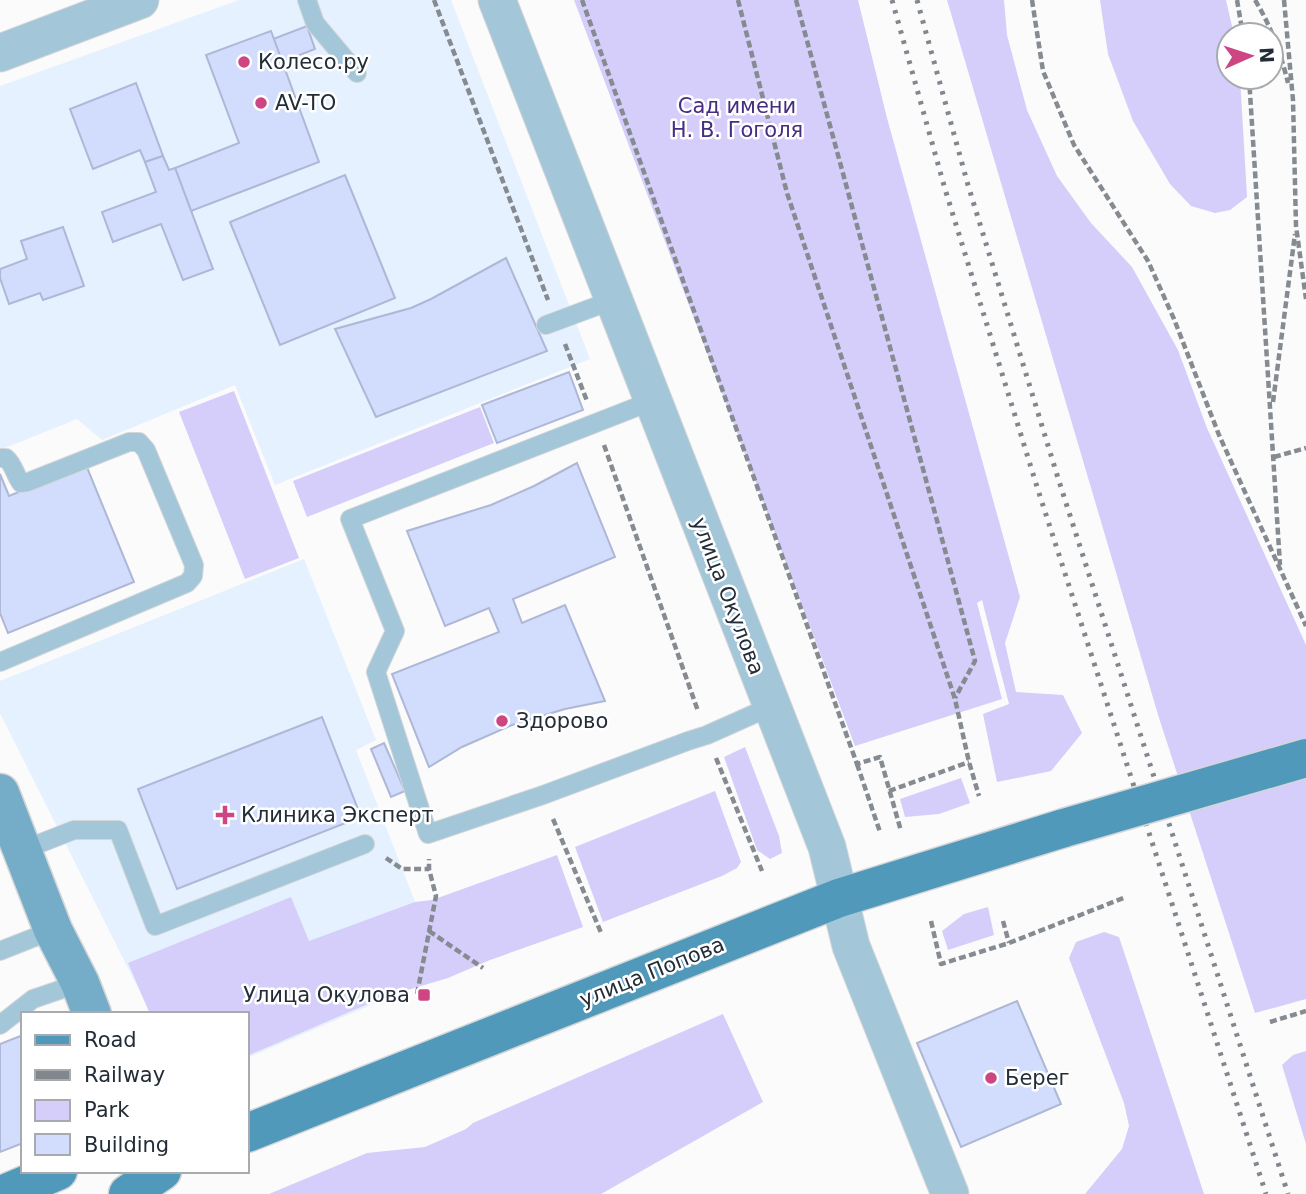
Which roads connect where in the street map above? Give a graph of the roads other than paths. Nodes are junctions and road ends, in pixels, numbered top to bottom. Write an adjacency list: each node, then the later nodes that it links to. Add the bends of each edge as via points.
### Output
1 (140, 0): 4 (street)
2 (307, 0): 5 (lane, via 315,23)
3 (497, 0): 6 (street, улица Окулова)
4 (0, 53)
5 (357, 73)
6 (613, 300): 7 (lane); 8 (street, улица Окулова)
7 (546, 325)
8 (652, 401): 11 (street, улица Окулова); 11 (lane, via 350,519 396,631 376,672 428,834 707,735)
9 (0, 458): 10 (lane, via 11,463 21,483 139,442 194,565 187,583)
10 (0, 662)
11 (772, 706): 16 (street, улица Окулова, via 827,848)
12 (1306, 758): 16 (main road, улица Попова, bridge)
13 (0, 793): 15 (main road)
14 (365, 844): 15 (lane, via 155,926 118,830 74,830)
15 (23, 850): 17 (main road)
16 (839, 898): 21 (main road, улица Попова); 28 (street, улица Окулова, via 851,946)
17 (53, 930): 18 (lane); 19 (main road)
18 (0, 951)
19 (86, 999): 20 (lane, via 33,999)
20 (0, 1025)
21 (248, 1133)
22 (53, 1173): 25 (main road)
23 (160, 1173): 26 (main road)
24 (161, 1173): 27 (main road)
25 (4, 1194)
26 (128, 1194)
27 (170, 1194)
28 (950, 1194)

